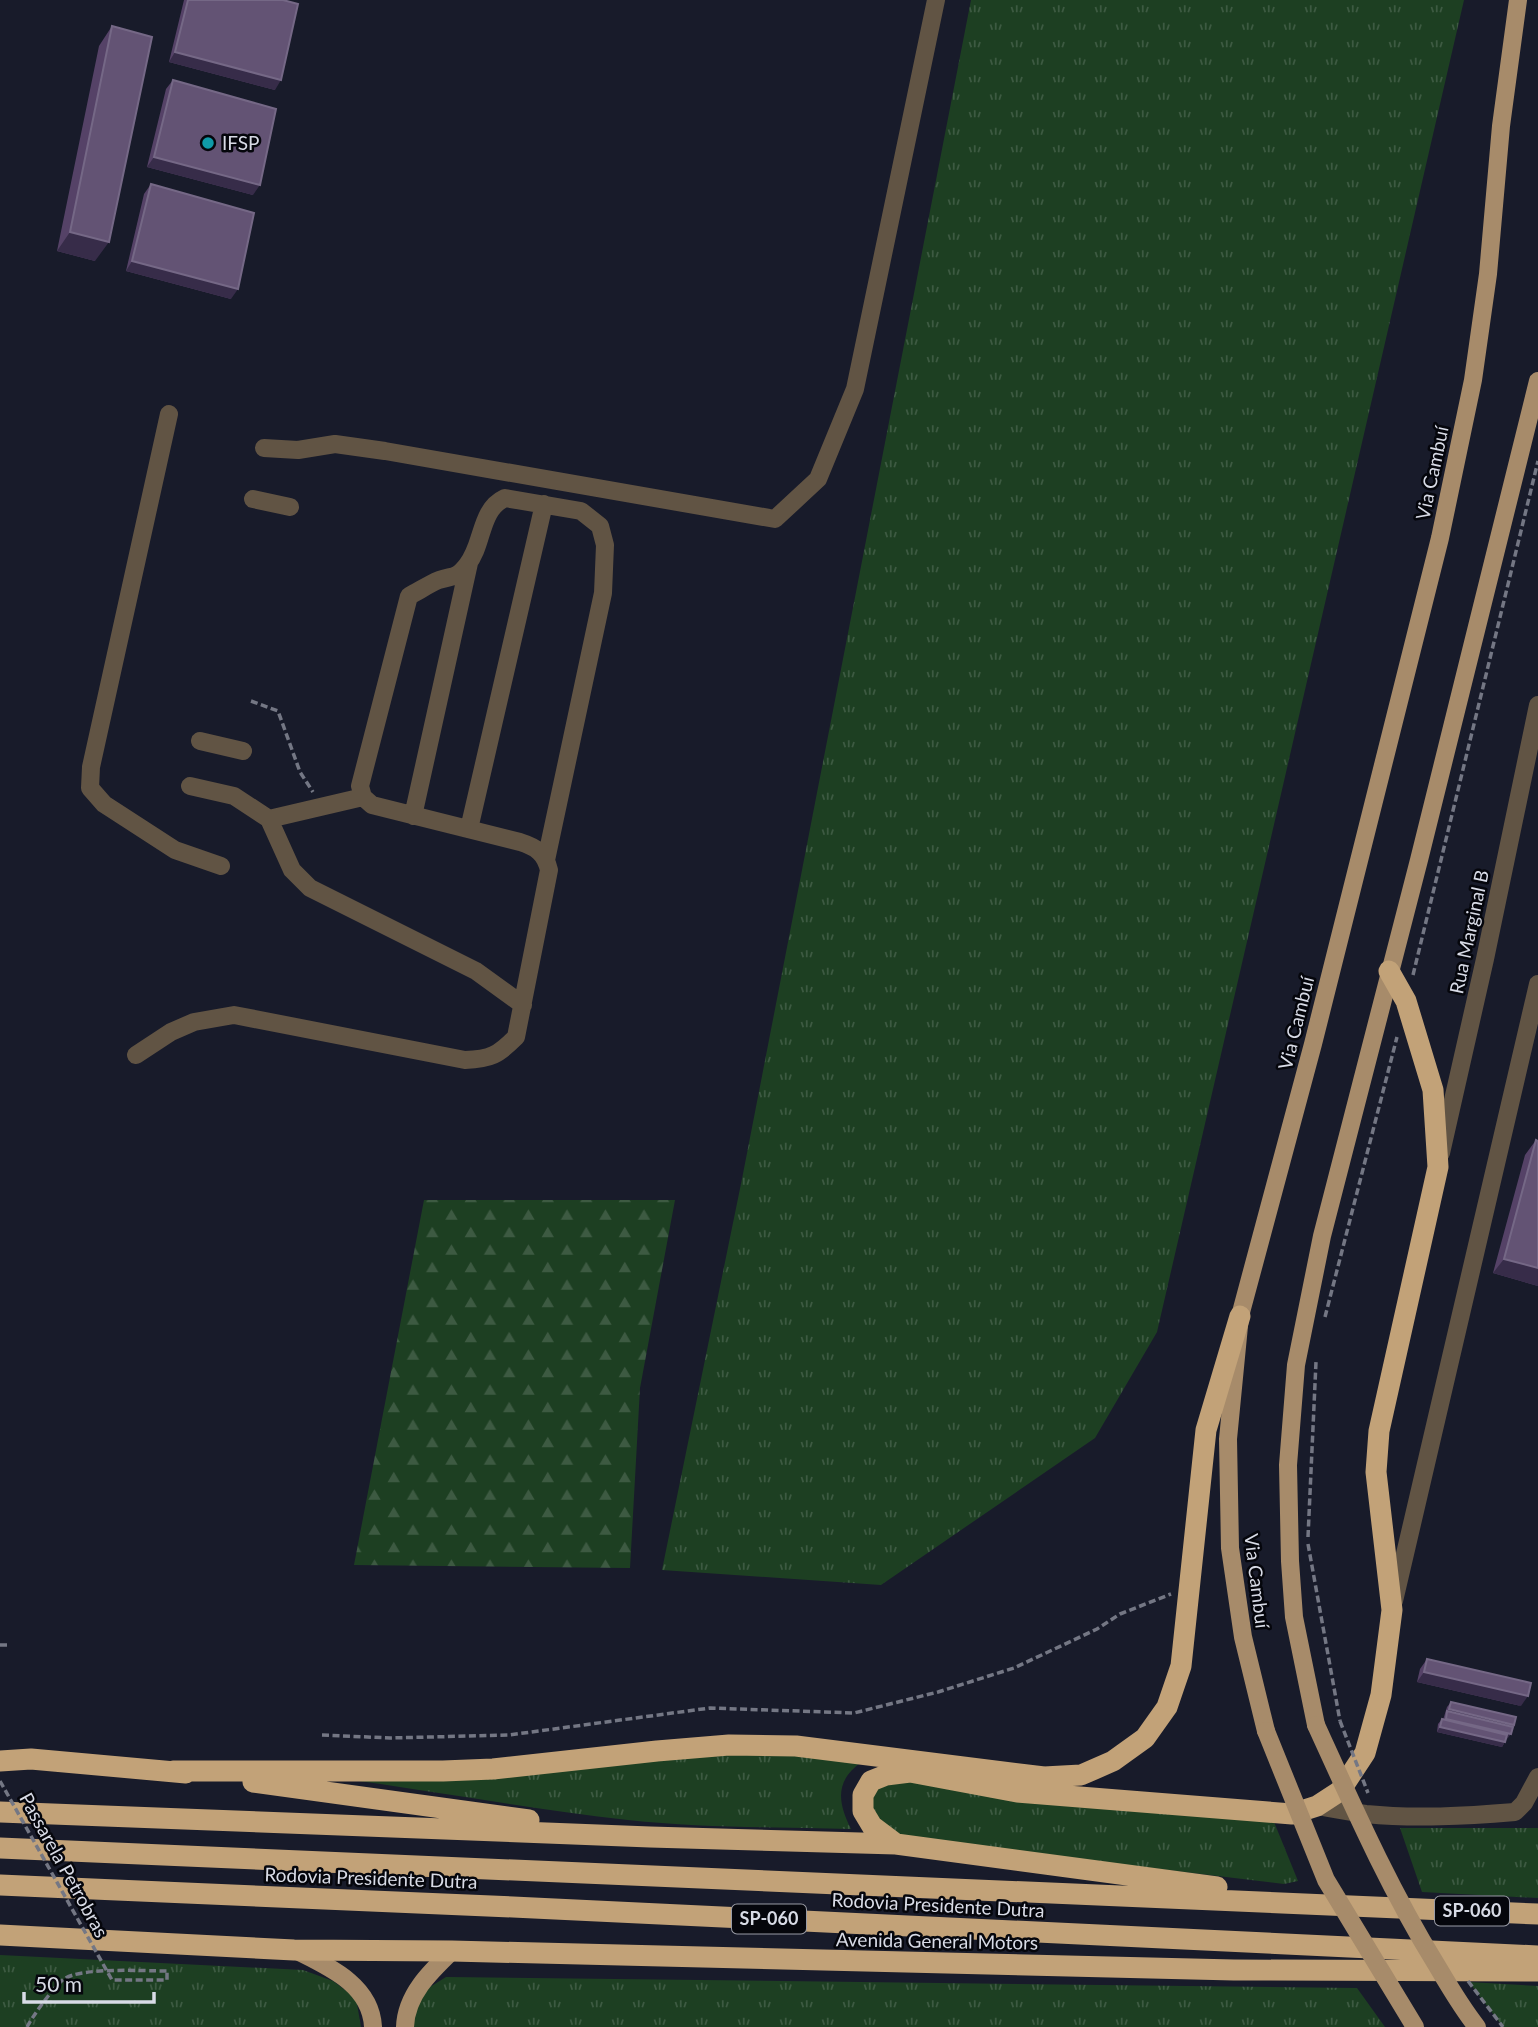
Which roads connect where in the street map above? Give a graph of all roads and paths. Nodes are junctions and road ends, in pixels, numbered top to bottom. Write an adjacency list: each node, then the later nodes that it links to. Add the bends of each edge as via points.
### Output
1 (936, 0): 5 (lane, via 855,389 818,479 775,519 372,449 335,444 298,450)
2 (1518, 0): 27 (main road, Via Cambuí, via 1473,380 1440,538)
3 (1538, 381): 22 (main road, Via Cambuí)
4 (169, 414): 21 (lane, via 90,788 104,804 175,850)
5 (264, 448)
6 (253, 499): 8 (lane)
7 (544, 504): 9 (lane, via 505,498 496,502); 19 (lane); 20 (lane, via 581,511 600,526 605,545 603,593)
8 (290, 508)
9 (469, 563): 15 (lane, via 455,577 409,596 360,786); 17 (lane)
10 (251, 701): 16 (path, via 278,711 300,772)
11 (1538, 705): 26 (lane, Rua Marginal B)
12 (200, 741): 13 (lane)
13 (243, 751)
14 (190, 786): 18 (lane, via 234,796)
15 (363, 797): 16 (lane); 17 (lane, via 372,805)
16 (322, 806): 18 (lane)
17 (413, 816): 19 (lane)
18 (269, 819): 24 (lane, via 292,870 310,888 476,971)
19 (468, 829): 20 (lane, via 532,846)
20 (546, 860): 24 (lane, via 549,870)
21 (221, 866)
22 (1389, 971): 26 (highway, via 1406,1001 1433,1090); 57 (main road, Via Cambuí, bridge, via 1322,1236 1296,1365 1288,1465 1294,1617 1316,1725 1415,1930)
23 (1538, 984): 30 (lane)
24 (523, 1005): 25 (lane, via 516,1037 501,1052 485,1059 465,1060 234,1015 194,1022)
25 (136, 1055)
26 (1438, 1167): 30 (highway, via 1379,1431 1376,1472)
27 (1240, 1316): 29 (highway, via 1206,1430); 56 (main road, Via Cambuí, bridge, via 1228,1438 1230,1548 1243,1637 1266,1731 1326,1880)
28 (1310, 1551): 38 (path, bridge, via 1340,1721)
29 (1189, 1587): 33 (path, via 1120,1614 1014,1668 854,1713 710,1708 509,1735); 35 (highway, via 1181,1666 1167,1707 1145,1738 1113,1761 1081,1774 1044,1777 796,1746 742,1745 468,1770)
30 (1392, 1610): 39 (highway, via 1381,1695 1365,1753 1340,1791)
31 (0, 1645): 32 (path)
32 (9, 1645)
33 (321, 1735)
34 (0, 1761): 35 (highway, via 31,1759)
35 (173, 1771): 41 (highway)
36 (1538, 1777): 39 (lane, via 1515,1812 1415,1816)
37 (0, 1781): 53 (path, Passarela Petrobras, bridge, via 112,1980 167,1980 167,1971 89,1971 64,1979)
38 (1370, 1798)
39 (1317, 1806): 42 (highway, via 1292,1814 1057,1796 910,1772 871,1781 863,1795 863,1811 872,1826)
40 (0, 1812): 41 (highway)
41 (650, 1837): 42 (highway)
42 (896, 1844): 45 (highway, via 1225,1889)
43 (0, 1848): 45 (highway, Rodovia Presidente Dutra / SP-060)
44 (0, 1885): 50 (highway, Rodovia Presidente Dutra / SP-060)
45 (1407, 1908): 46 (highway, Rodovia Presidente Dutra / SP-060)
46 (1538, 1914)
47 (0, 1935): 48 (highway, Avenida General Motors)
48 (293, 1950): 49 (highway, Avenida General Motors); 54 (main road, via 341,1973 363,1996)
49 (452, 1951): 52 (highway, Avenida General Motors, via 1234,1970); 55 (main road, via 425,1977 405,2012)
50 (1538, 1956)
51 (1462, 1972): 58 (path, bridge)
52 (1538, 1972)
53 (27, 2027)
54 (373, 2027)
55 (405, 2027)
56 (1415, 2027)
57 (1477, 2027)
58 (1503, 2027)

